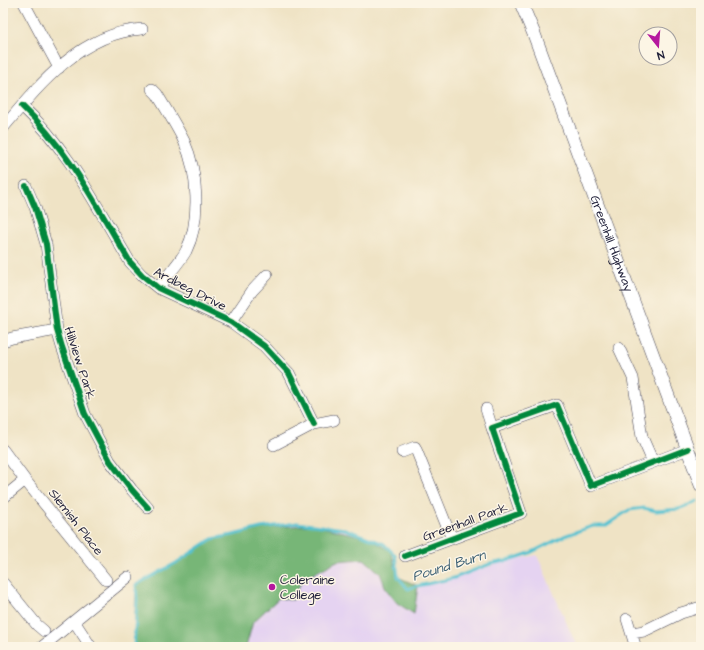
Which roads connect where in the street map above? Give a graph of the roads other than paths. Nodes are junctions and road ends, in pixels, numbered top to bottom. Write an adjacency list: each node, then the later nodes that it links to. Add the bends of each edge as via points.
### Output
1 (24, 3): 4 (street)
2 (521, 3): 20 (main road, Greenhill Highway)
3 (142, 29): 4 (street, via 108,36 92,44)
4 (59, 68): 6 (street)
5 (152, 89): 10 (street, via 184,142 193,170 195,202 194,226 185,252)
6 (22, 106): 7 (street); 10 (street, Ardbeg Drive, via 71,163 130,262 142,276)
7 (3, 128)
8 (26, 186): 12 (street, Hillview Park, via 46,244)
9 (267, 275): 11 (street, Ardbeg Drive, via 252,291)
10 (158, 288): 11 (street, Ardbeg Drive)
11 (231, 322): 17 (street, Ardbeg Drive, via 264,346 289,373)
12 (57, 330): 13 (street); 27 (street, Hillview Park, via 85,414 110,461)
13 (3, 341)
14 (619, 348): 23 (street, via 633,378 642,437)
15 (486, 409): 18 (street)
16 (334, 420): 17 (street)
17 (314, 424): 19 (street)
18 (492, 428): 23 (street, via 557,405 592,486); 28 (street, Greenhall Park, via 521,513)
19 (274, 445)
20 (688, 449): 23 (street); 25 (main road, Greenhill Highway)
21 (3, 450): 24 (street, Slemish Place)
22 (402, 452): 28 (street, via 415,447)
23 (654, 462)
24 (25, 480): 26 (street); 31 (street, Slemish Place)
25 (701, 485)
26 (3, 498)
27 (148, 508)
28 (452, 539): 29 (street, Greenhall Park)
29 (405, 556)
30 (128, 577): 35 (street)
31 (106, 580)
32 (3, 583): 36 (street)
33 (701, 607): 37 (street, via 681,613 644,631)
34 (627, 619): 37 (street)
35 (74, 621): 39 (street); 40 (street)
36 (44, 631)
37 (632, 633): 38 (street)
38 (635, 645)
39 (42, 647)
40 (91, 647)

